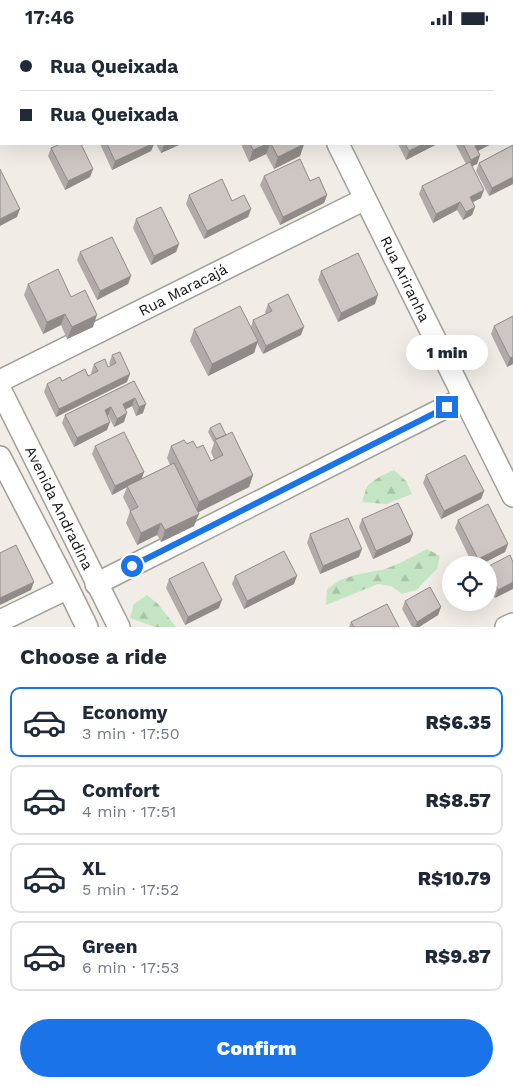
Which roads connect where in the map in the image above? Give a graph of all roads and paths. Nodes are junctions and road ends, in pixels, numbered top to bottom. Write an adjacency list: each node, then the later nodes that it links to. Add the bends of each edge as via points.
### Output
1 (338, 145): 2 (street, Rua Ariranha)
2 (365, 199): 3 (street, Rua Maracajá); 5 (street, Rua Ariranha)
3 (0, 381)
4 (0, 389): 8 (street, Avenida Andradina)
5 (464, 398): 7 (street, Rua Ariranha); 8 (street)
6 (0, 457): 9 (street, Avenida Andradina)
7 (513, 496)
8 (96, 584): 13 (street, Avenida Andradina)
9 (68, 588): 10 (street); 12 (street, Avenida Andradina)
10 (0, 621)
11 (513, 624): 14 (street)
12 (87, 627)
13 (118, 627)
14 (506, 627)

